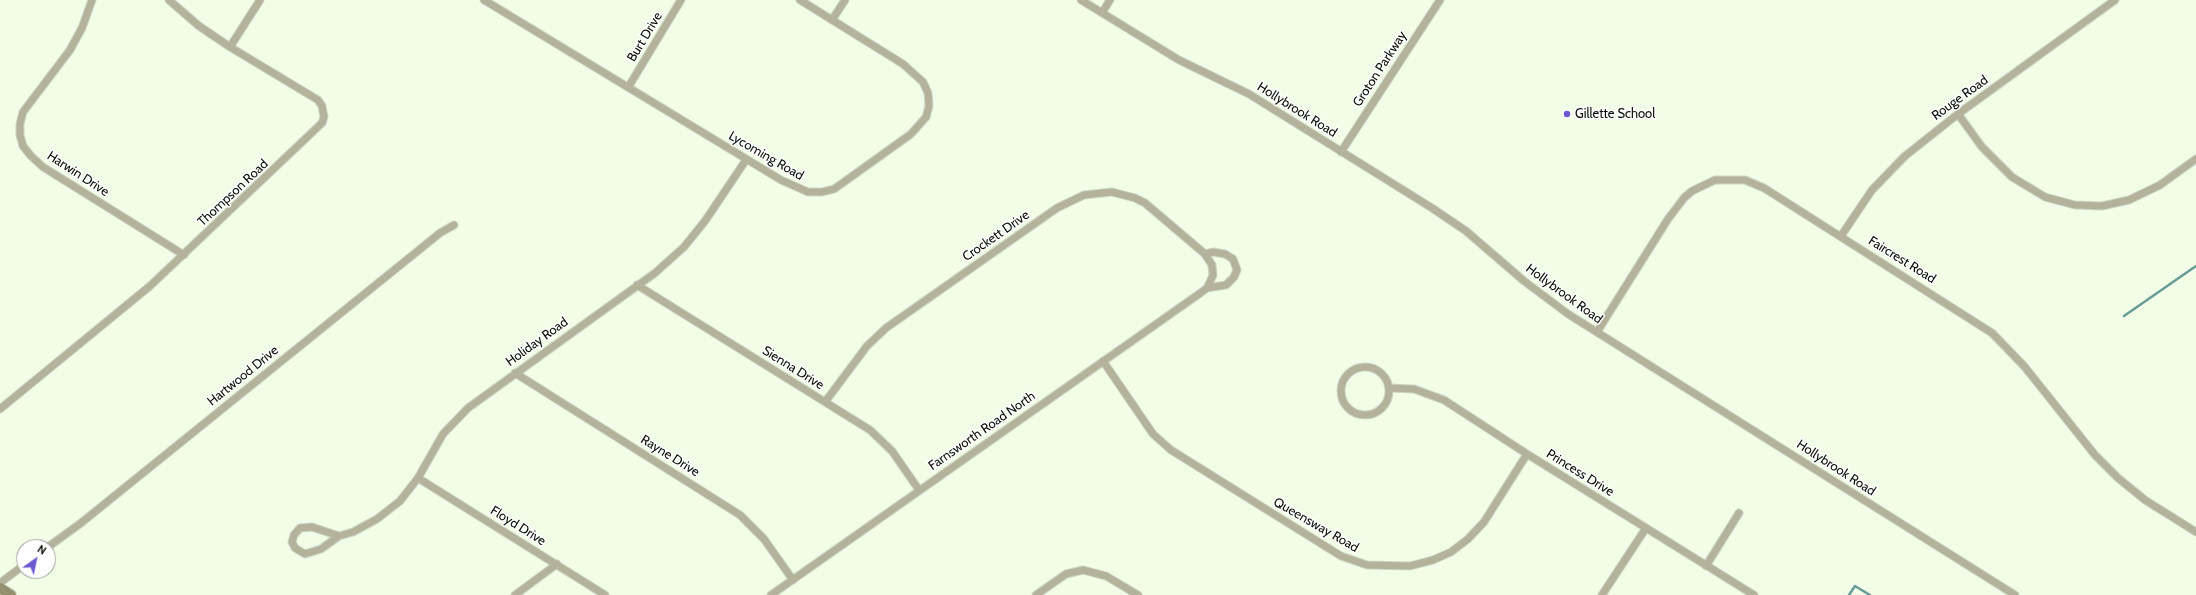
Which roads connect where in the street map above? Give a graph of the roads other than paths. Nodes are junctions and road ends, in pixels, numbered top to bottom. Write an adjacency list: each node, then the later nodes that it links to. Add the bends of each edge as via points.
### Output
1 (92, 0): 23 (street, Harwin Drive, via 82,28 70,50 23,112 20,124 23,146 43,167)
2 (169, 0): 14 (street, Thompson Road, via 199,26)
3 (260, 0): 14 (street)
4 (484, 0): 15 (street, Lycoming Road)
5 (681, 0): 15 (street, Burt Drive)
6 (800, 0): 13 (street, Lycoming Road)
7 (845, 0): 13 (street)
8 (1081, 0): 12 (street, Hollybrook Road)
9 (1110, 0): 12 (street)
10 (1440, 0): 17 (street, Groton Parkway)
11 (2115, 0): 16 (street, Rouge Road)
12 (1102, 13): 17 (street, Hollybrook Road, via 1179,60 1249,94)
13 (832, 20): 19 (street, Lycoming Road, via 915,73 928,93 929,106 926,117 905,139 834,189 822,192 808,192 794,187)
14 (230, 47): 23 (street, Thompson Road, via 311,95 322,106 324,117 318,129)
15 (629, 86): 19 (street, Lycoming Road)
16 (1958, 114): 18 (street, via 1982,147 2012,176 2045,197 2075,205 2102,206 2129,200 2160,185); 21 (street, Rouge Road, via 1893,167 1872,190)
17 (1341, 152): 26 (street, Hollybrook Road, via 1452,221 1544,297)
18 (2196, 159)
19 (746, 160): 24 (street, Holiday Road, via 705,221 684,247)
20 (454, 225): 39 (street, Hartwood Drive, via 440,233)
21 (1841, 236): 26 (street, Faircrest Road, via 1754,183 1736,179 1707,182 1692,191 1677,206); 37 (street, Faircrest Road, via 1992,333 2024,366 2095,455 2118,478 2146,500)
22 (1205, 254): 25 (street, Crockett Drive, via 1213,270); 25 (street, via 1225,254 1233,259 1237,270 1232,281 1226,285); 30 (street, Crockett Drive, via 1145,203 1135,198 1112,192 1098,192 1070,200 886,328 867,346)
23 (184, 255): 31 (street, Thompson Road)
24 (637, 285): 28 (street, Holiday Road); 30 (street, Sienna Drive)
25 (1207, 288): 27 (street, Farnsworth Road North)
26 (1597, 332): 54 (street, Hollybrook Road)
27 (1103, 361): 32 (street, Queensway Road, via 1153,434 1171,450 1341,556 1367,565 1410,566 1451,552 1484,522); 34 (street, Farnsworth Road North)
28 (515, 373): 33 (street, Holiday Road, via 456,420 437,443); 43 (street, Rayne Drive, via 740,515 764,539)
29 (1389, 388): 29 (street, via 1388,396 1380,410 1365,415 1350,410 1341,396 1340,388 1347,374 1361,367 1376,369 1382,374); 32 (street, Princess Drive, via 1429,392)
30 (826, 402): 34 (street, Sienna Drive, via 870,430 886,444)
31 (0, 409)
32 (1527, 454): 36 (street, Princess Drive)
33 (418, 478): 38 (street, Holiday Road, via 400,501 377,519); 40 (street, Floyd Drive)
34 (919, 490): 43 (street, Farnsworth Road North)
35 (1739, 513): 41 (street)
36 (1646, 528): 41 (street, Princess Drive); 52 (street)
37 (2196, 532)
38 (339, 536): 38 (street, Holiday Road, via 327,530 306,527 300,528 292,542 299,552 305,554 321,549)
39 (56, 541)
40 (557, 564): 47 (street); 48 (street, Floyd Drive)
41 (1706, 566): 53 (street, Princess Drive)
42 (16, 571): 44 (street)
43 (793, 580): 49 (street, Farnsworth Road North)
44 (0, 583)
45 (0, 588): 46 (main road)
46 (11, 595)
47 (515, 595)
48 (605, 595)
49 (771, 595)
50 (1036, 595): 51 (street, via 1066,574 1083,570 1106,576)
51 (1138, 595)
52 (1602, 595)
53 (1754, 595)
54 (2014, 595)

